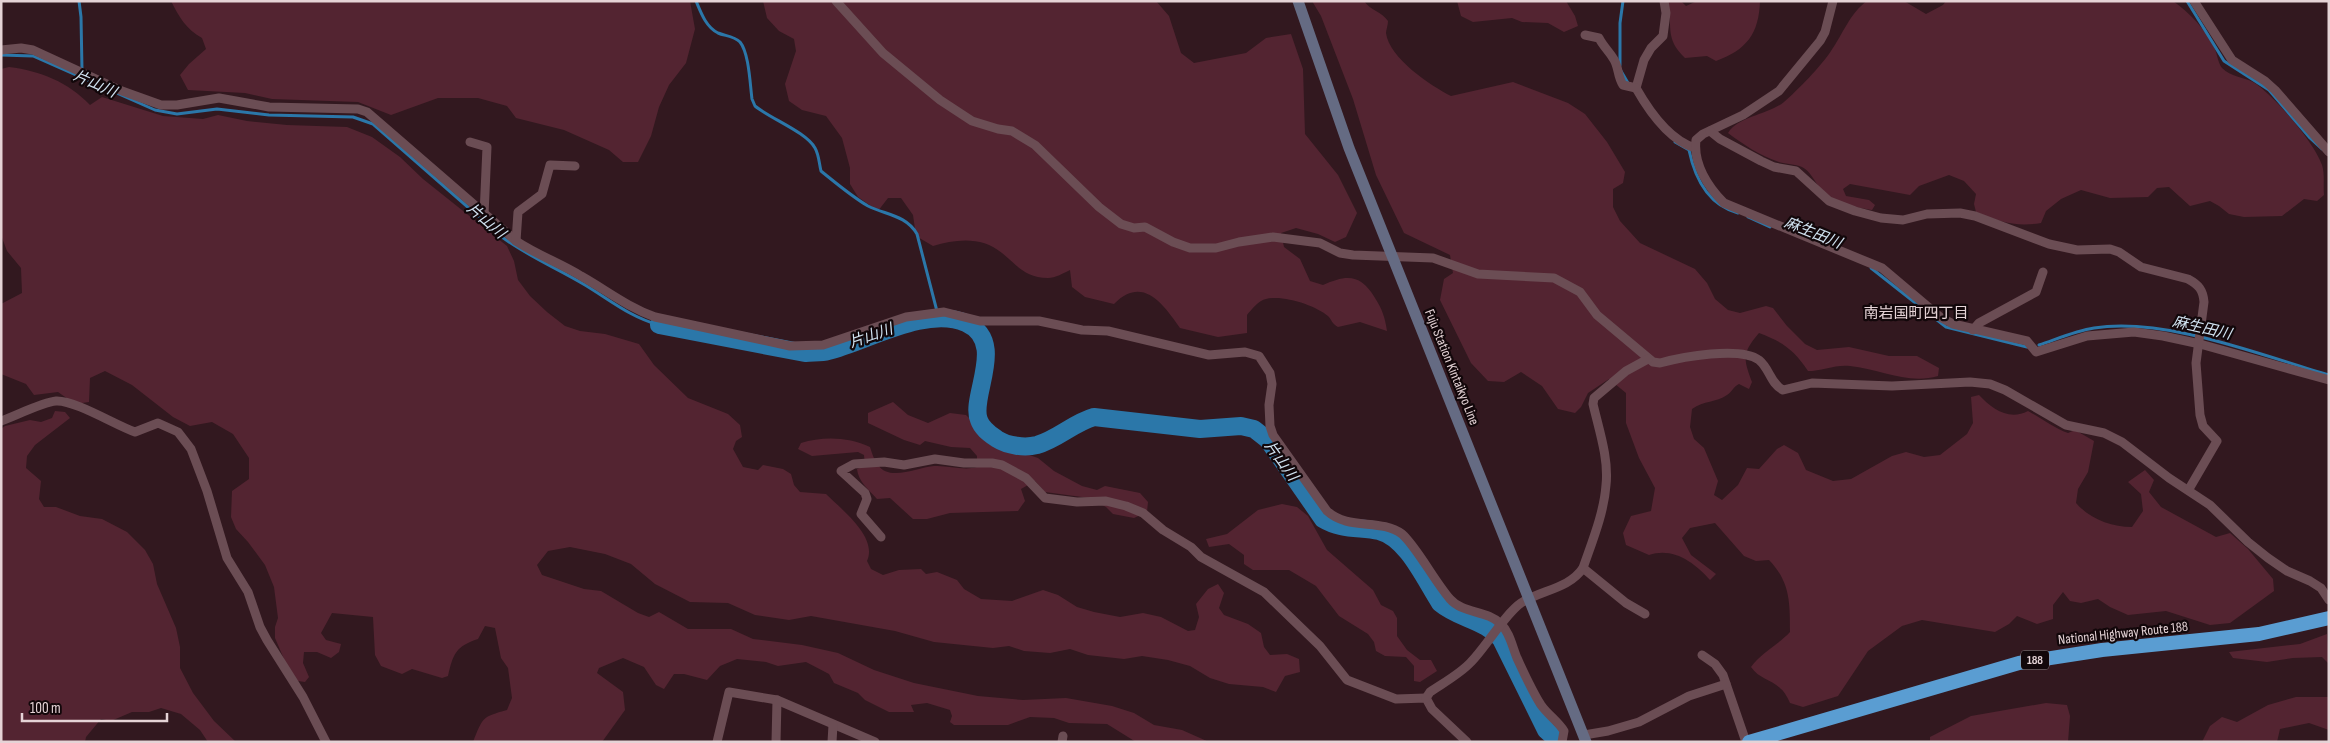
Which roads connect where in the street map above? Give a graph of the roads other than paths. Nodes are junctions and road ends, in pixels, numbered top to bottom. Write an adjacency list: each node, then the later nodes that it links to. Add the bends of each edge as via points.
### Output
1 (836, 1): 19 (street, via 883,53 940,100 972,121 1012,131 1035,145 1121,224 1146,227 1190,248 1216,248 1273,237 1320,243 1340,253 1353,255 1442,260 1478,274 1554,278 1569,284 1589,302 1597,315)
2 (1298, 1): 25 (main road, Fuju Station Kintaikyo Line, via 1348,148)
3 (1664, 1): 8 (street, via 1663,36 1644,60)
4 (1833, 1): 9 (street, via 1826,32 1779,91 1750,111)
5 (2194, 1): 12 (street, via 2232,60 2275,90)
6 (1585, 35): 8 (street, via 1599,38 1602,47 1614,58 1618,79 1623,85)
7 (1, 50): 14 (street, via 33,50 161,105 177,106 219,98 269,107 358,109 367,112)
8 (1636, 88): 11 (street, via 1653,116 1678,139)
9 (1710, 131): 11 (street, via 1696,140); 18 (street, via 1761,161 1796,171 1829,201 1855,211 1903,220 1928,214 1975,216 2049,244 2077,250 2110,249 2141,267 2188,279 2203,293)
10 (470, 142): 14 (street, via 487,147)
11 (1695, 148): 17 (street, via 1711,190 1724,203 1875,264 1940,317)
12 (2329, 152)
13 (574, 166): 15 (street, via 550,166 542,194 518,212)
14 (484, 215): 15 (street)
15 (516, 241): 29 (street, via 582,276 635,310 790,346 823,346 906,317 944,312 980,321 1039,321 1082,330 1108,331 1209,355 1246,352 1258,356 1268,368 1272,384 1269,405 1273,435 1327,511 1336,519 1390,528 1403,535 1452,601 1497,621)
16 (2043, 272): 17 (street, via 2036,292 1979,323)
17 (1973, 330): 18 (street, via 2027,342 2036,352 2108,333 2134,332)
18 (2200, 344): 20 (street); 22 (street, via 2196,363 2200,415 2203,426 2217,441)
19 (1648, 359): 22 (street, via 1660,362 1701,354 1747,356 1762,362 1772,381 1783,390 1812,383 1892,386 1990,384 2066,424 2104,433 2122,442); 24 (street, via 1626,371 1594,398 1607,484)
20 (2329, 380)
21 (1, 421): 36 (street, via 55,401 81,407 135,432 158,423 178,432 191,449 207,491 226,558 248,592 267,640 303,697)
22 (2189, 490): 26 (street, via 2268,558 2321,588)
23 (881, 537): 32 (street, via 861,514 867,499 865,493 843,474 842,469 854,464 884,462 904,465 935,459 1002,465 1026,478 1045,498 1106,502 1143,513 1201,557 1264,592 1320,646 1347,680 1396,698)
24 (1584, 568): 25 (street, via 1571,581); 27 (street, via 1626,604)
25 (1529, 599): 29 (street, via 1514,609); 35 (main road, Fuju Station Kintaikyo Line)
26 (2329, 600)
27 (1645, 614)
28 (2329, 618): 44 (highway, National Highway Route 188 / 188, via 2259,634 2102,650 2019,663)
29 (1498, 631): 32 (street, via 1470,664); 42 (street, via 1510,636 1541,705 1564,731)
30 (1702, 655): 31 (street, via 1715,664)
31 (1726, 684): 35 (street, via 1689,696 1639,722); 43 (street)
32 (1426, 698): 41 (street, via 1432,709)
33 (777, 700): 34 (street); 37 (street, via 729,692); 38 (street)
34 (833, 725): 39 (street); 40 (street)
35 (1585, 739)
36 (326, 742)
37 (718, 742)
38 (777, 742)
39 (832, 742)
40 (875, 742)
41 (1467, 742)
42 (1562, 742)
43 (1746, 742)
44 (1749, 742)

